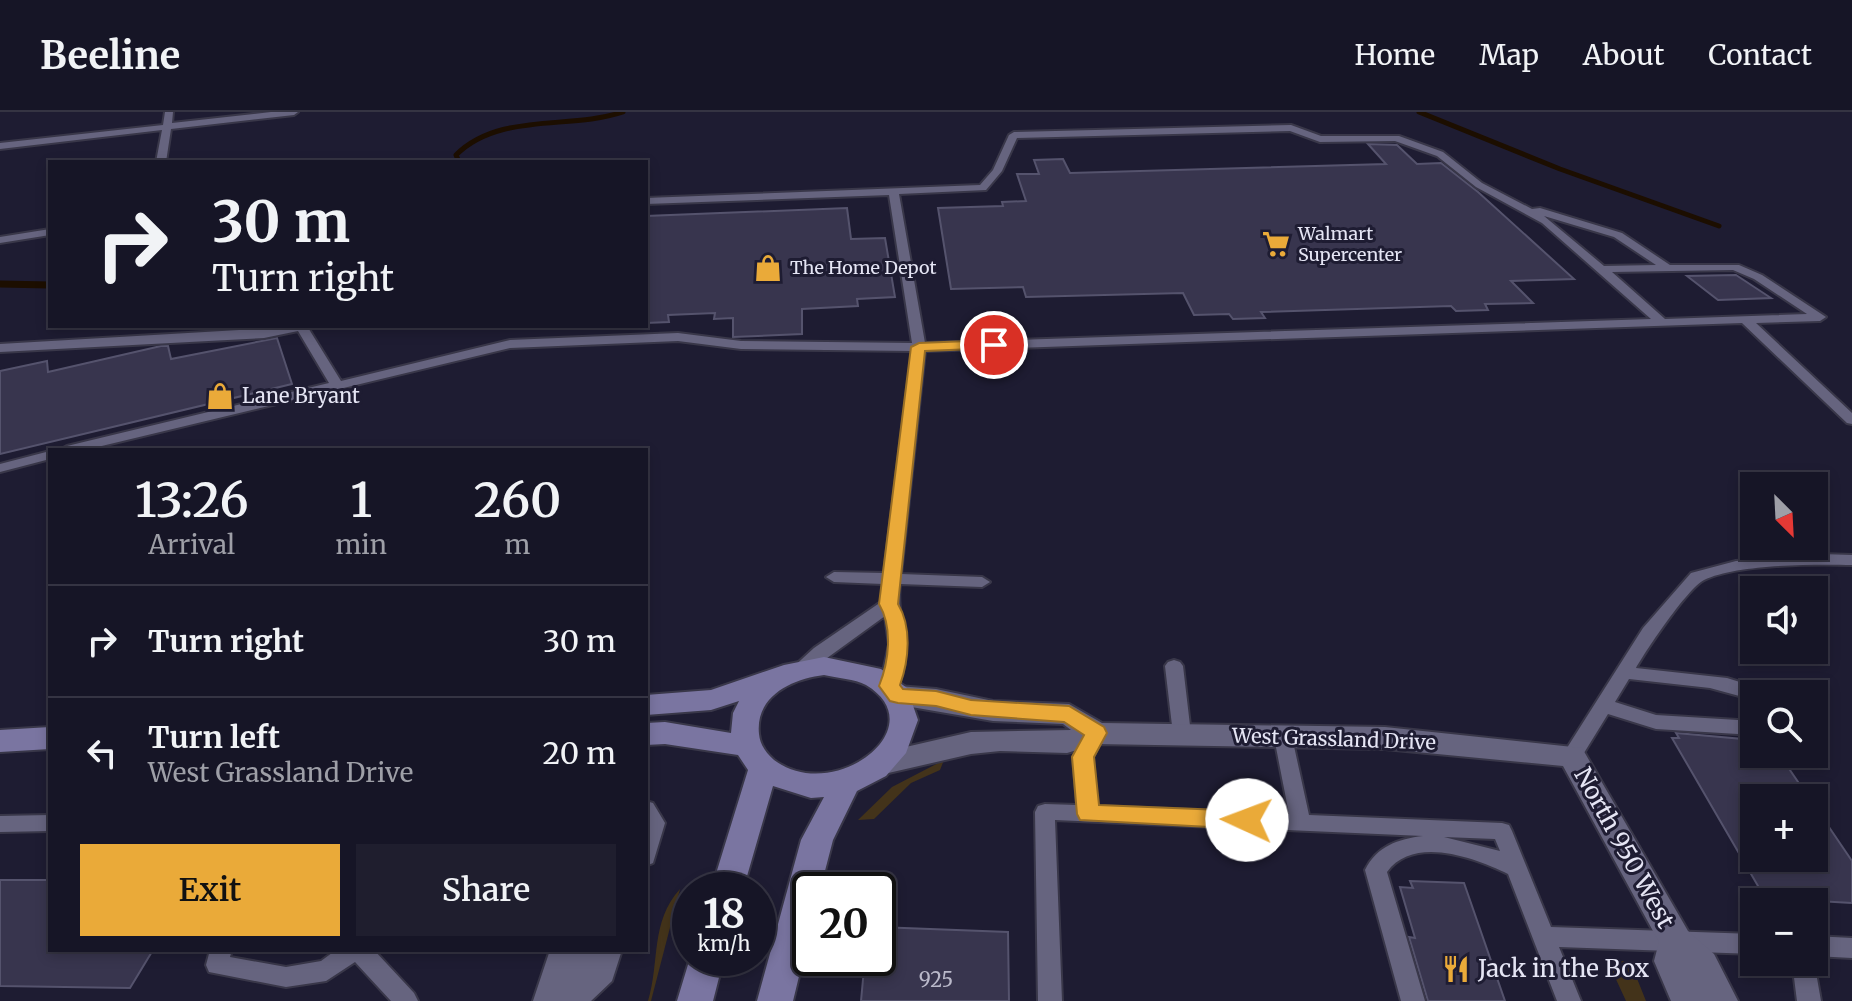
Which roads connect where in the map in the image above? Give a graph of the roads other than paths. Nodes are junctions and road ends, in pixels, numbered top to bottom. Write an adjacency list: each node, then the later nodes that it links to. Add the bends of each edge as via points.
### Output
1 (169, 112): 3 (lane)
2 (294, 112): 3 (lane)
3 (166, 129): 4 (lane); 5 (lane)
4 (0, 146)
5 (161, 160)
6 (893, 191): 7 (lane); 8 (lane, via 983,188 1014,135 1291,128 1320,139 1396,138 1440,154 1479,185); 17 (lane)
7 (648, 201)
8 (1515, 203): 11 (lane, via 1618,235); 12 (lane, via 1546,221)
9 (48, 232): 10 (lane)
10 (0, 240)
11 (1665, 266): 12 (lane); 13 (lane, via 1735,267 1820,317)
12 (1601, 269): 14 (lane)
13 (1746, 320): 14 (lane); 20 (lane)
14 (1663, 323): 17 (lane)
15 (295, 328): 18 (lane)
16 (302, 328): 19 (lane)
17 (919, 347): 19 (lane, via 741,345 678,337 510,344); 26 (lane)
18 (0, 348)
19 (337, 385): 21 (lane)
20 (1852, 420)
21 (75, 448)
22 (48, 456): 23 (lane)
23 (0, 468)
24 (1852, 560): 30 (lane, via 1736,566 1697,577 1651,628)
25 (834, 577): 26 (lane)
26 (893, 579): 27 (lane); 28 (lane)
27 (982, 582)
28 (889, 604): 31 (lane); 33 (lane, via 898,620)
29 (1174, 666): 39 (lane)
30 (1623, 672): 32 (lane); 35 (lane)
31 (789, 674): 33 (street, via 849,667 871,674); 34 (street, via 711,700); 44 (street, via 760,692 747,709 743,727)
32 (1740, 686)
33 (893, 691): 37 (street, West Grassland Drive, via 993,711 1069,714); 45 (street, via 905,712 905,730)
34 (648, 705)
35 (1602, 705): 36 (lane, via 1656,722); 43 (lane)
36 (1740, 727)
37 (1096, 733): 39 (street, West Grassland Drive); 45 (street, West Grassland Drive, via 1067,742 971,743); 48 (lane, via 1083,757)
38 (648, 734): 44 (street, via 665,733)
39 (1182, 734): 40 (street, West Grassland Drive)
40 (1283, 737): 43 (street, West Grassland Drive, via 1385,738); 50 (lane)
41 (48, 738): 42 (street)
42 (0, 741)
43 (1572, 756): 56 (street, North 950 West)
44 (754, 757): 46 (street, via 781,779 802,784); 54 (street)
45 (884, 763): 46 (street)
46 (847, 782): 74 (street, via 817,840)
47 (648, 812): 52 (lane, via 655,823)
48 (1088, 814): 50 (lane); 75 (lane, via 1045,812)
49 (48, 823): 51 (lane)
50 (1301, 823): 53 (lane, via 1502,831)
51 (0, 824)
52 (648, 849)
53 (1517, 868): 55 (lane); 76 (lane, via 1490,854 1440,845 1394,849 1381,857 1376,870)
54 (731, 872)
55 (1544, 937): 56 (lane); 77 (lane)
56 (1676, 941): 57 (lane); 78 (street, North 950 West, via 1671,961); 79 (street, North 950 West, via 1702,965)
57 (1740, 943)
58 (1828, 947): 59 (lane)
59 (1852, 948)
60 (220, 952): 61 (lane, via 217,965 286,977 326,971)
61 (354, 952)
62 (359, 952): 70 (lane)
63 (560, 952): 71 (lane)
64 (574, 952): 72 (lane)
65 (595, 952): 69 (lane)
66 (610, 952): 69 (lane, via 604,974)
67 (702, 976): 73 (street)
68 (1805, 976): 80 (lane)
69 (580, 997)
70 (406, 1001)
71 (545, 1001)
72 (560, 1001)
73 (695, 1001)
74 (775, 1001)
75 (1050, 1001)
76 (1413, 1001)
77 (1569, 1001)
78 (1689, 1001)
79 (1720, 1001)
80 (1809, 1001)

